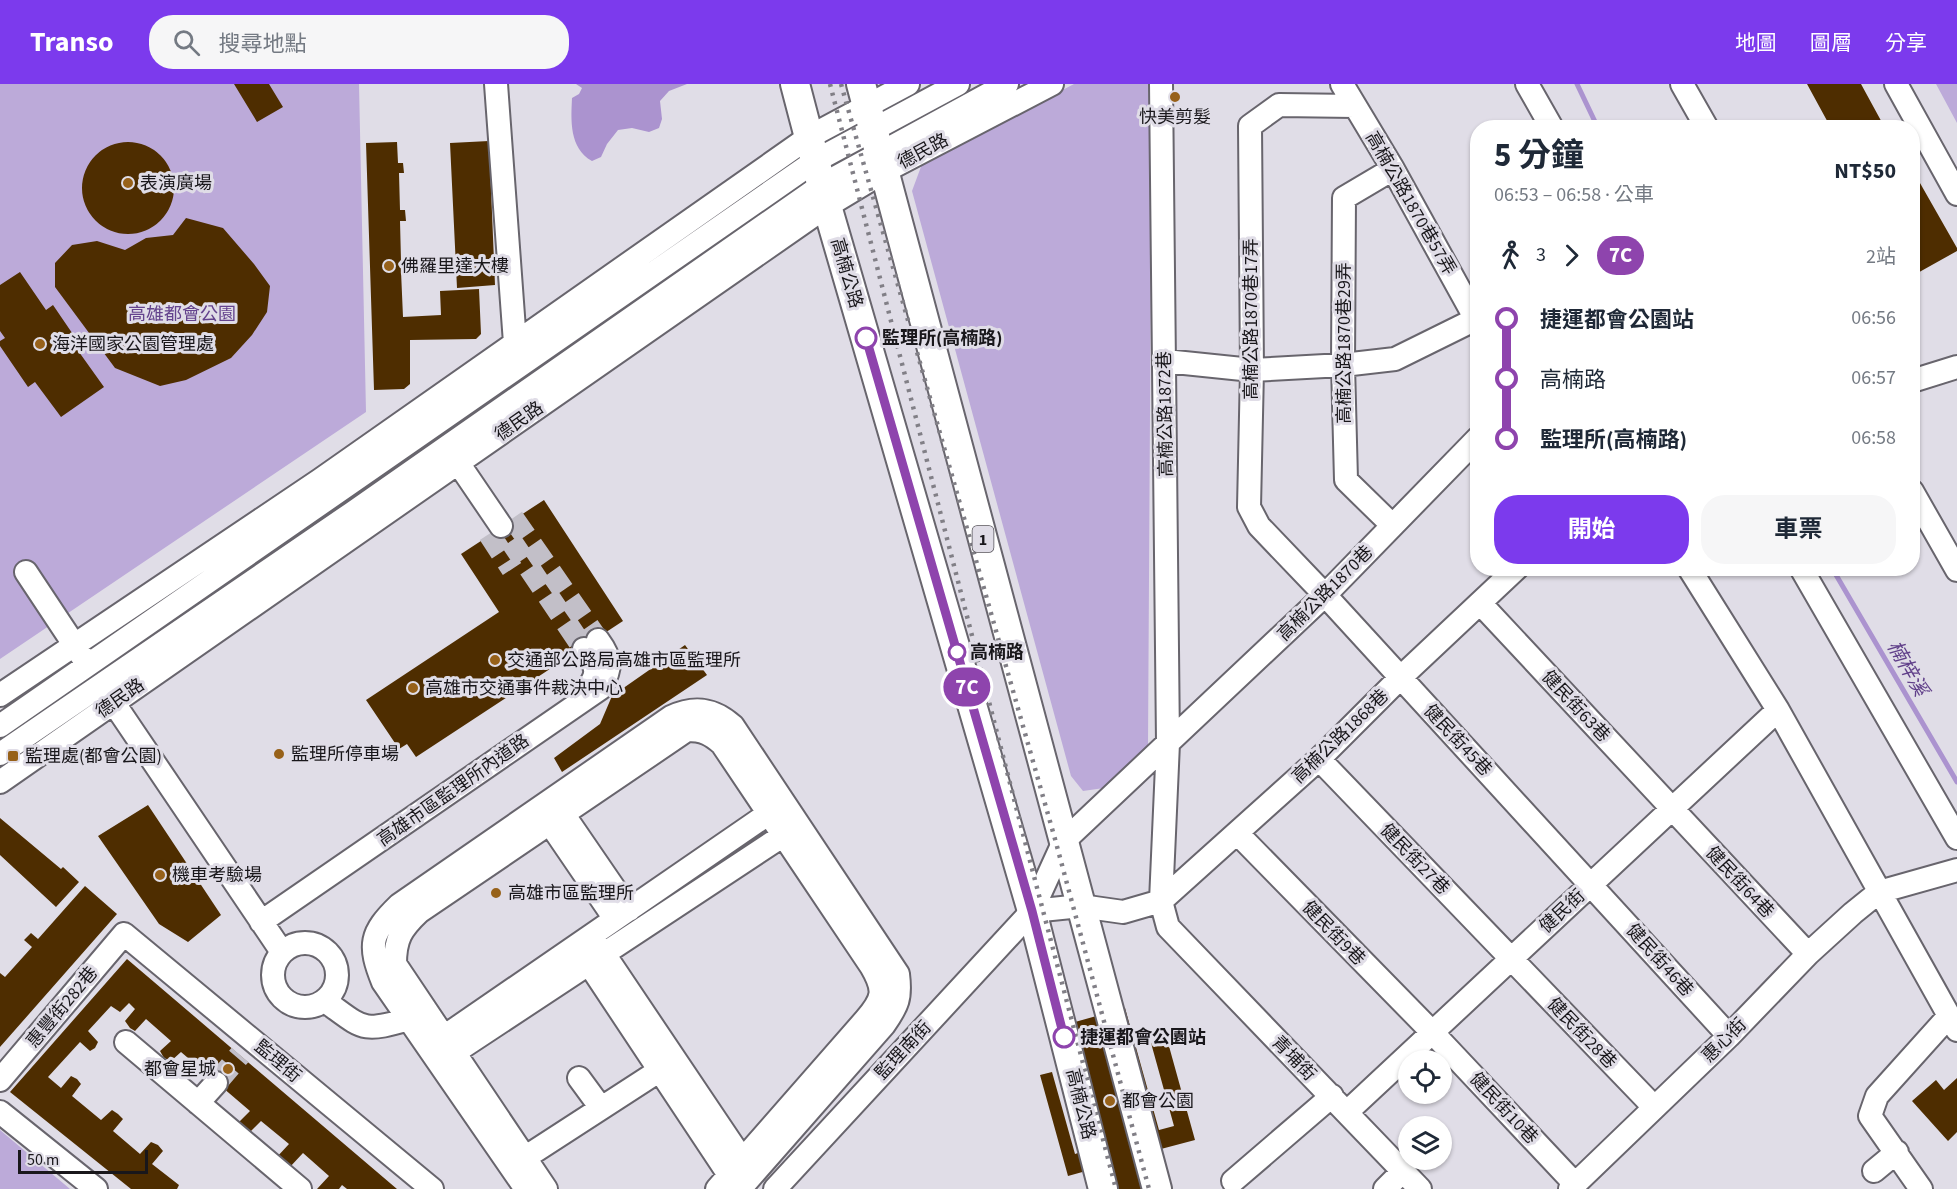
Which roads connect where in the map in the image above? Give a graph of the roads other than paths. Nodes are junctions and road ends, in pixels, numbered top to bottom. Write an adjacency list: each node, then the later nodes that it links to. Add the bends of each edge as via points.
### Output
1 (496, 84): 23 (street)
2 (795, 84): 19 (main road, 高楠公路)
3 (908, 84): 17 (street, 德民路)
4 (958, 84): 17 (street, 德民路)
5 (1007, 84): 17 (street, 德民路)
6 (1052, 84): 17 (street, 德民路)
7 (1161, 84): 24 (street, 高楠公路1872巷)
8 (1342, 84): 12 (street, 高楠公路1870巷57弄)
9 (1527, 84): 13 (street)
10 (1682, 84): 14 (street)
11 (1896, 84): 15 (street)
12 (1355, 106): 18 (street, 高楠公路1870巷57弄); 27 (street, 高楠公路1870巷17弄, via 1280,105 1250,126)
13 (1547, 120)
14 (1702, 120)
15 (1916, 120)
16 (1920, 127): 20 (street)
17 (873, 128): 19 (street, 德民路); 19 (street, 德民路); 61 (main road, 1)
18 (1393, 169): 21 (street, 高楠公路1870巷57弄); 25 (street, 高楠公路1870巷29弄, via 1344,198)
19 (818, 172): 23 (street, 德民路); 29 (street, 德民路); 67 (main road, 高楠公路)
20 (1957, 194)
21 (1470, 308)
22 (1470, 324): 25 (street, via 1395,359)
23 (522, 352): 29 (street); 33 (street, 德民路)
24 (1165, 361): 27 (street); 51 (street, 高楠公路1872巷)
25 (1343, 365): 27 (street); 34 (street, 高楠公路1870巷29弄, via 1346,480)
26 (1957, 367): 28 (street)
27 (1252, 370): 42 (street, 高楠公路1870巷17弄, via 1249,507 1259,526)
28 (1920, 379)
29 (550, 387): 31 (street, 德民路)
30 (1470, 446): 34 (street, 高楠公路1870巷)
31 (453, 455): 35 (street, via 453,481); 36 (street, 德民路)
32 (1920, 505): 37 (street)
33 (287, 514): 36 (street); 44 (street, 德民路); 45 (street, 德民路)
34 (1392, 525): 42 (street, 高楠公路1870巷)
35 (501, 526)
36 (314, 551): 47 (street, 德民路)
37 (1957, 570)
38 (26, 572): 44 (street)
39 (1509, 576): 43 (street, 高楠公路1868巷)
40 (1694, 576): 49 (street)
41 (1806, 576): 60 (street)
42 (1325, 595): 46 (street, 健民街45巷); 51 (street, 高楠公路1870巷)
43 (1480, 603): 46 (street, 高楠公路1868巷); 56 (street, 健民街63巷)
44 (75, 645): 45 (street); 48 (street, 德民路)
45 (88, 665): 47 (street); 50 (street, 德民路)
46 (1400, 678): 53 (street, 高楠公路1868巷); 63 (street, 健民街45巷)
47 (107, 694): 52 (street, 德民路); 54 (street, 德民路); 69 (street)
48 (0, 695)
49 (1778, 710): 56 (street, 健民街); 64 (street)
50 (0, 726)
51 (1168, 743): 61 (street, 高楠公路1870巷); 65 (street, 高楠公路1872巷)
52 (0, 754)
53 (1319, 759): 59 (street, 高楠公路1868巷); 75 (street, 健民街27巷)
54 (0, 782)
55 (777, 808): 57 (street, via 712,735 687,730); 58 (street); 68 (street)
56 (1671, 809): 63 (street, 健民街); 74 (street, 健民街64巷)
57 (551, 811): 68 (street); 77 (street, via 399,905 382,921 373,950 376,966); 82 (street, via 419,912 399,937 395,963)
58 (791, 830): 72 (street); 96 (street, via 880,981 881,993 878,1005)
59 (1237, 833): 65 (street, 高楠公路1868巷); 79 (street, 健民街9巷)
60 (1957, 838)
61 (1064, 841): 66 (main road, 1); 67 (street, 監理南街)
62 (1957, 870): 64 (street)
63 (1591, 884): 75 (street, 健民街); 80 (street, 健民街46巷)
64 (1879, 892): 74 (street, 惠心街); 78 (street)
65 (1161, 901): 66 (street, via 1123,912); 70 (street, 高楠公路1872巷)
66 (1082, 906): 67 (street); 106 (main road, 1)
67 (1032, 911): 104 (street, 監理南街); 105 (main road, 高楠公路)
68 (622, 915): 72 (street)
69 (257, 917): 69 (street, 高雄市區監理所內道路, via 577,687 584,649 608,653 609,670 601,688); 73 (street)
70 (1168, 927): 88 (street, 青埔街)
71 (124, 934): 85 (street, 惠豐街282巷); 101 (street, 監理街, via 246,1048)
72 (590, 950): 82 (street); 83 (street)
73 (282, 952): 76 (street, via 272,971 277,992 284,1000 304,1007); 76 (street, via 300,942 329,953 337,973 332,993)
74 (1808, 954): 80 (street, 惠心街)
75 (1511, 959): 79 (street, 健民街); 89 (street, 健民街28巷)
76 (325, 1001): 77 (street, via 363,1028)
77 (409, 1019): 82 (street)
78 (1953, 1023): 92 (street, via 1877,1096 1870,1116)
79 (1432, 1032): 88 (street, 健民街); 98 (street, 健民街10巷)
80 (1729, 1036): 89 (street, 惠心街)
81 (126, 1042): 87 (street)
82 (441, 1050): 93 (street)
83 (667, 1065): 90 (street); 96 (street)
84 (579, 1078): 90 (street)
85 (0, 1080)
86 (216, 1083): 87 (street)
87 (198, 1103): 100 (street)
88 (1339, 1104): 94 (street, 青埔街); 97 (street, 健民街)
89 (1654, 1107): 98 (street, 惠心街)
90 (601, 1108): 93 (street)
91 (0, 1112): 99 (street)
92 (1897, 1152): 95 (street); 109 (street)
93 (518, 1162): 102 (street); 103 (street)
94 (1403, 1171): 107 (street); 108 (street, 青埔街)
95 (1874, 1171)
96 (734, 1180)
97 (1233, 1181)
98 (1573, 1186)
99 (96, 1189)
100 (300, 1189)
101 (432, 1189)
102 (526, 1189)
103 (546, 1189)
104 (775, 1189)
105 (1103, 1189)
106 (1157, 1189)
107 (1385, 1189)
108 (1420, 1189)
109 (1922, 1189)

